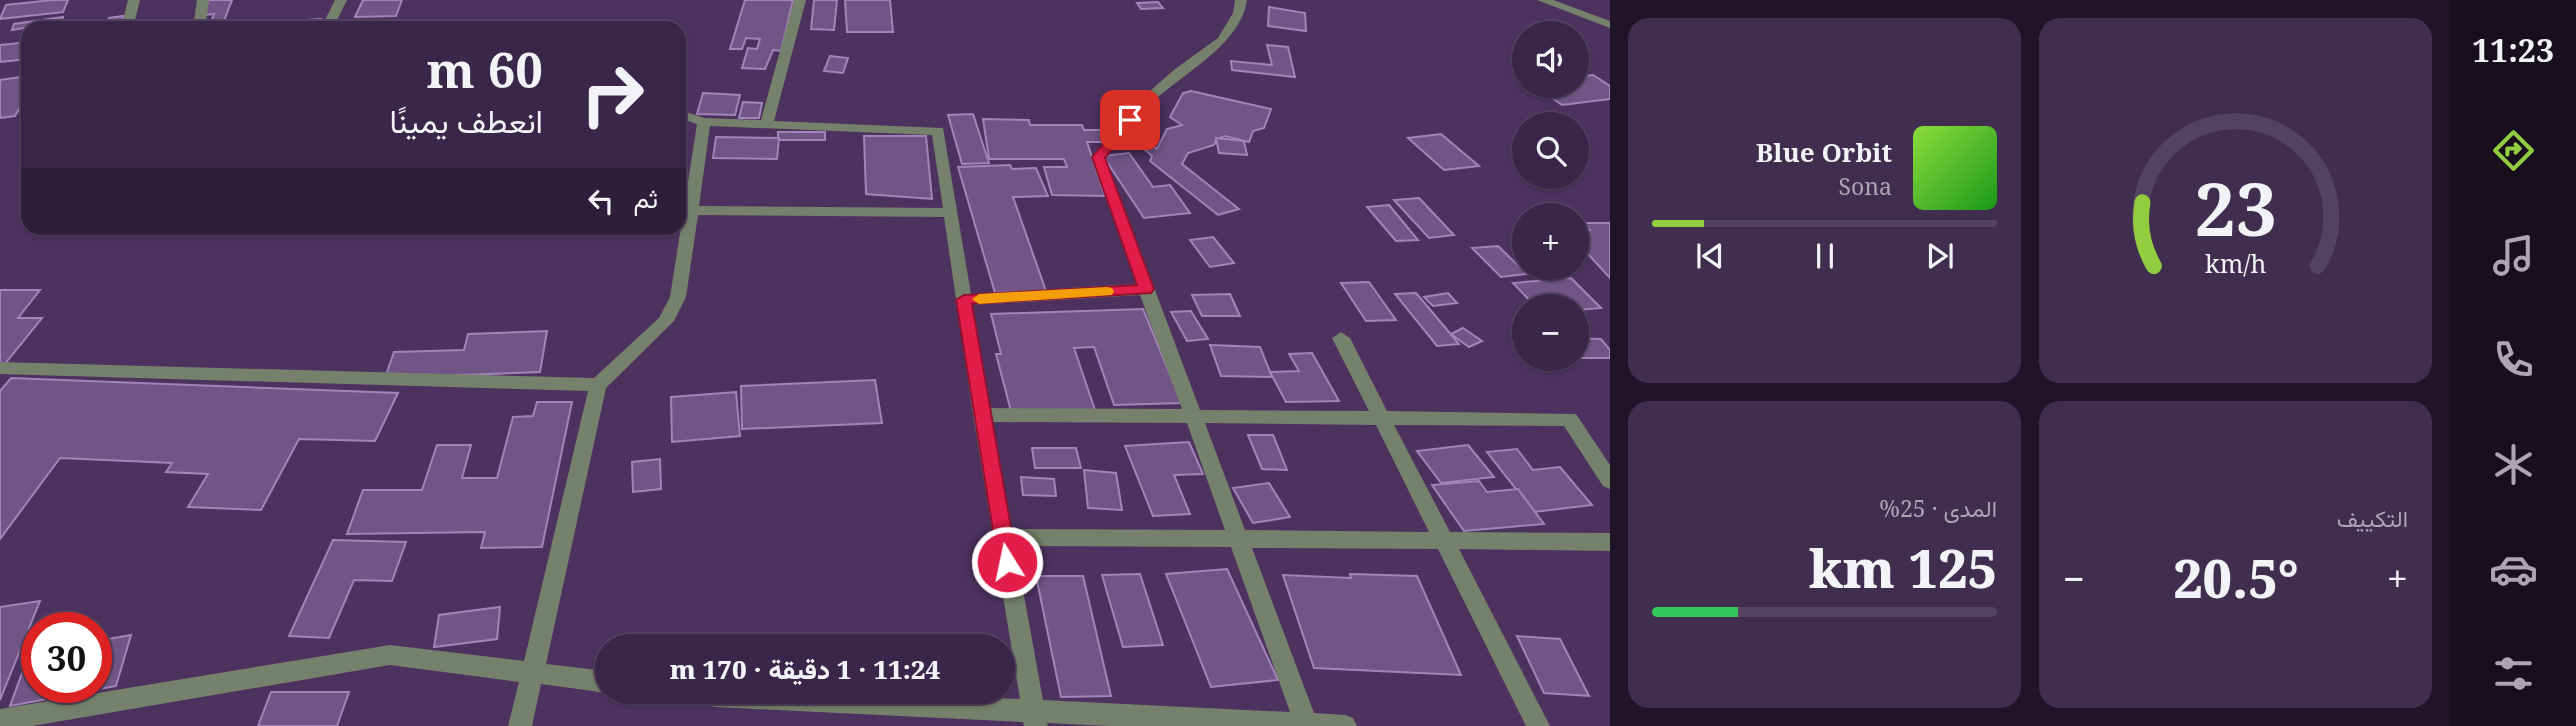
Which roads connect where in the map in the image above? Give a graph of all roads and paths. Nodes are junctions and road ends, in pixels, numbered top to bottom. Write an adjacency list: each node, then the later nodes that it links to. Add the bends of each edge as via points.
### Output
1 (134, 0): 7 (street)
2 (203, 0): 8 (street)
3 (341, 0): 9 (street)
4 (800, 0): 13 (street)
5 (1241, 0): 16 (street, via 1240,13 1222,40 1146,102 1098,157)
6 (1543, 0): 10 (street)
7 (129, 21)
8 (200, 21)
9 (330, 21)
10 (1610, 24)
11 (686, 116): 12 (street)
12 (704, 122): 13 (street); 14 (street)
13 (766, 125): 15 (street, via 938,131)
14 (691, 210): 15 (street); 20 (street, via 678,297 666,321)
15 (950, 213): 17 (street)
16 (1146, 289): 17 (street); 22 (street)
17 (964, 300): 21 (street)
18 (1341, 338): 23 (street)
19 (0, 368): 20 (street)
20 (598, 385): 29 (street)
21 (982, 415): 22 (street); 25 (street)
22 (1192, 417): 23 (street); 26 (street)
23 (1381, 418): 24 (street, via 1569,419); 27 (street)
24 (1610, 481)
25 (1003, 537): 26 (street); 32 (street)
26 (1238, 539): 27 (street); 34 (street)
27 (1444, 541): 28 (street); 37 (street)
28 (1610, 542)
29 (533, 673): 30 (street); 33 (street, via 390,655); 35 (street)
30 (595, 681)
31 (831, 704): 32 (street)
32 (1034, 718): 34 (street)
33 (0, 720)
34 (1306, 725): 36 (street)
35 (520, 726)
36 (1345, 726)
37 (1538, 726)

